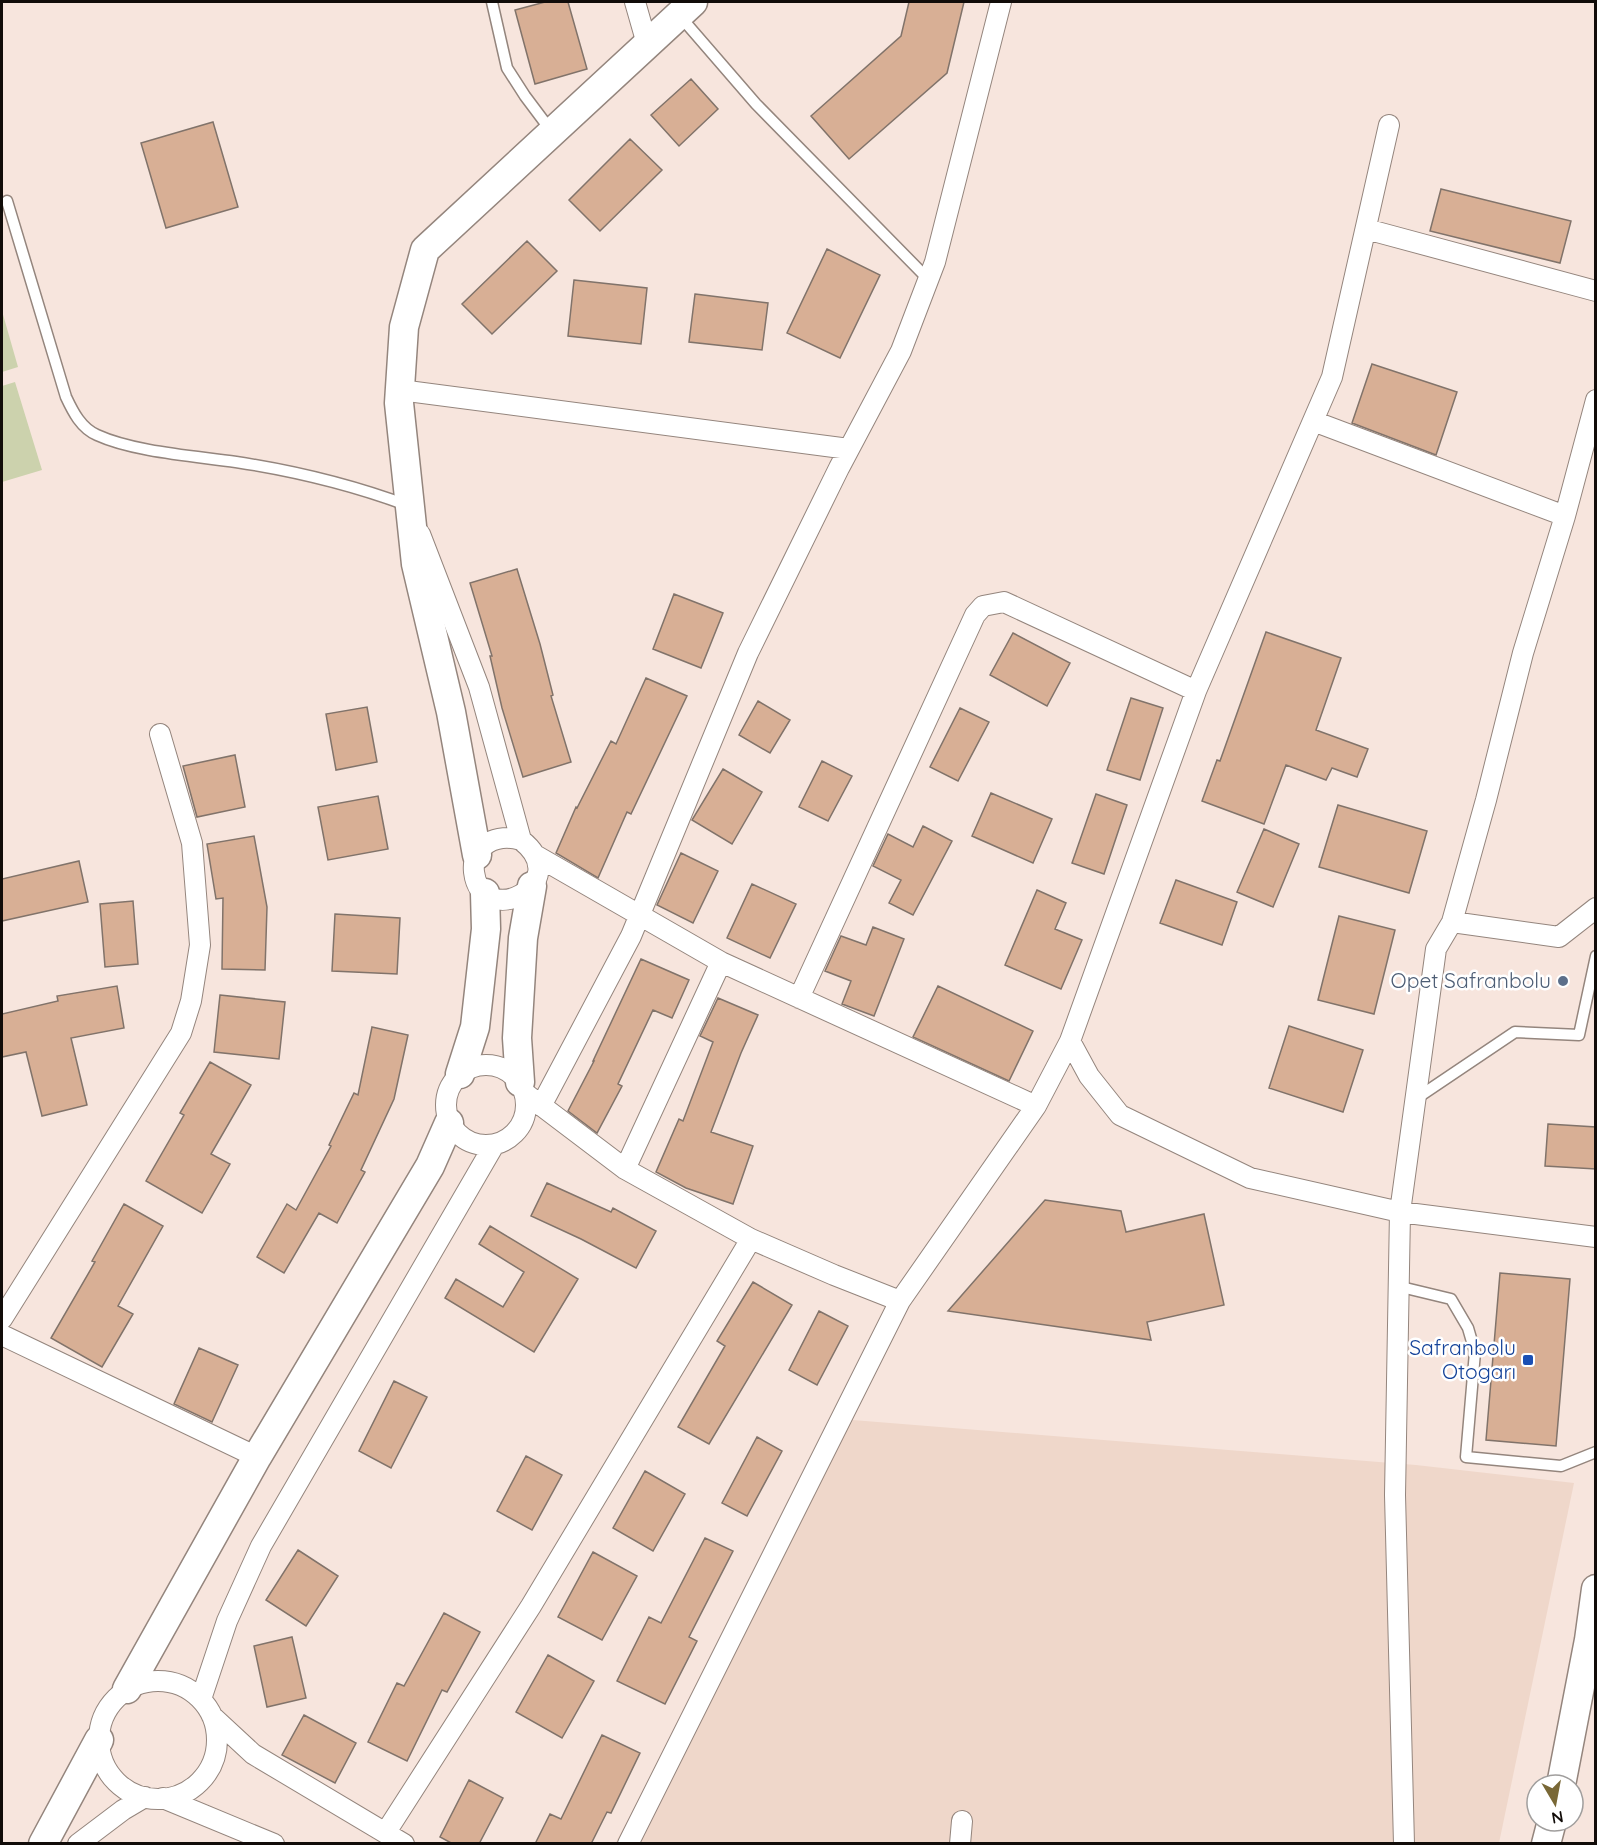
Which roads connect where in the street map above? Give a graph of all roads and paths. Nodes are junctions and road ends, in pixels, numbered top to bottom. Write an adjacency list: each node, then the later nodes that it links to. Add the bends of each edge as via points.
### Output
1 (492, 2): 7 (lane, via 507,68)
2 (635, 2): 5 (street)
3 (1001, 2): 10 (street)
4 (686, 8): 5 (main road); 10 (lane, via 756,104)
5 (647, 44): 7 (main road)
6 (1389, 125): 9 (street)
7 (552, 132): 12 (main road, via 425,250 404,327)
8 (7, 201): 16 (lane, via 66,398 76,418 94,434 121,445 267,467 365,490)
9 (1366, 229): 11 (street); 14 (street, via 1332,377)
10 (928, 279): 15 (street, via 901,351)
11 (1596, 291)
12 (400, 390): 15 (street); 16 (main road)
13 (1596, 400): 17 (street)
14 (1313, 421): 17 (street); 18 (street)
15 (849, 449): 26 (street, via 748,653)
16 (410, 507): 20 (street, via 479,687); 21 (main road, via 416,564 451,712)
17 (1565, 516): 27 (street, via 1522,653)
18 (1196, 691): 30 (street, via 1004,602 983,606 975,615); 31 (street)
19 (160, 734): 44 (street, via 192,843 200,945 191,1001 181,1033)
20 (521, 840): 21 (street, via 491,840); 22 (street)
21 (477, 855): 24 (street, via 474,875)
22 (535, 855): 23 (street, via 537,876); 26 (street)
23 (532, 886): 24 (street, via 525,894 505,900); 33 (main road, via 523,938 517,1038)
24 (485, 893): 32 (main road, via 486,929 475,1027)
25 (1596, 908): 27 (street, via 1559,937)
26 (638, 915): 29 (street); 33 (street, via 631,936)
27 (1452, 922): 34 (street, via 1436,949)
28 (1596, 956): 34 (lane, via 1579,1035 1515,1032)
29 (721, 962): 30 (street); 38 (street)
30 (799, 998): 35 (street)
31 (1070, 1041): 35 (street); 39 (street, via 1089,1076 1120,1115 1250,1178)
32 (460, 1074): 33 (street, via 485,1064 498,1066 511,1072); 36 (street, via 446,1097)
33 (529, 1094): 37 (street, via 524,1121 517,1132); 38 (street)
34 (1416, 1098): 39 (street)
35 (1036, 1106): 43 (street)
36 (450, 1123): 37 (street, via 468,1142); 47 (main road, via 430,1166)
37 (494, 1145): 50 (street, via 261,1546 227,1621)
38 (625, 1169): 41 (street)
39 (1400, 1212): 40 (street); 42 (street)
40 (1596, 1237)
41 (751, 1239): 43 (street); 56 (street, via 531,1606)
42 (1397, 1286): 46 (lane, via 1451,1299 1468,1328 1475,1352 1466,1457 1561,1466); 63 (street, via 1395,1495)
43 (900, 1301): 61 (street)
44 (2, 1318)
45 (2, 1335): 47 (street)
46 (1596, 1452)
47 (257, 1457): 49 (main road)
48 (1596, 1589): 53 (main road)
49 (127, 1689): 50 (street, via 146,1682 166,1681 185,1687); 52 (street, via 112,1702 102,1720)
50 (201, 1699): 51 (street)
51 (212, 1716): 54 (street, via 216,1752 209,1769 182,1794); 56 (street, via 253,1754)
52 (99, 1740): 54 (street, via 102,1760 112,1777 128,1790); 57 (main road)
53 (1563, 1773)
54 (154, 1798): 58 (street, via 123,1810); 59 (street)
55 (962, 1821): 62 (street)
56 (386, 1832): 60 (street)
57 (43, 1844)
58 (78, 1844)
59 (274, 1844)
60 (404, 1844)
61 (628, 1844)
62 (960, 1844)
63 (1404, 1844)

